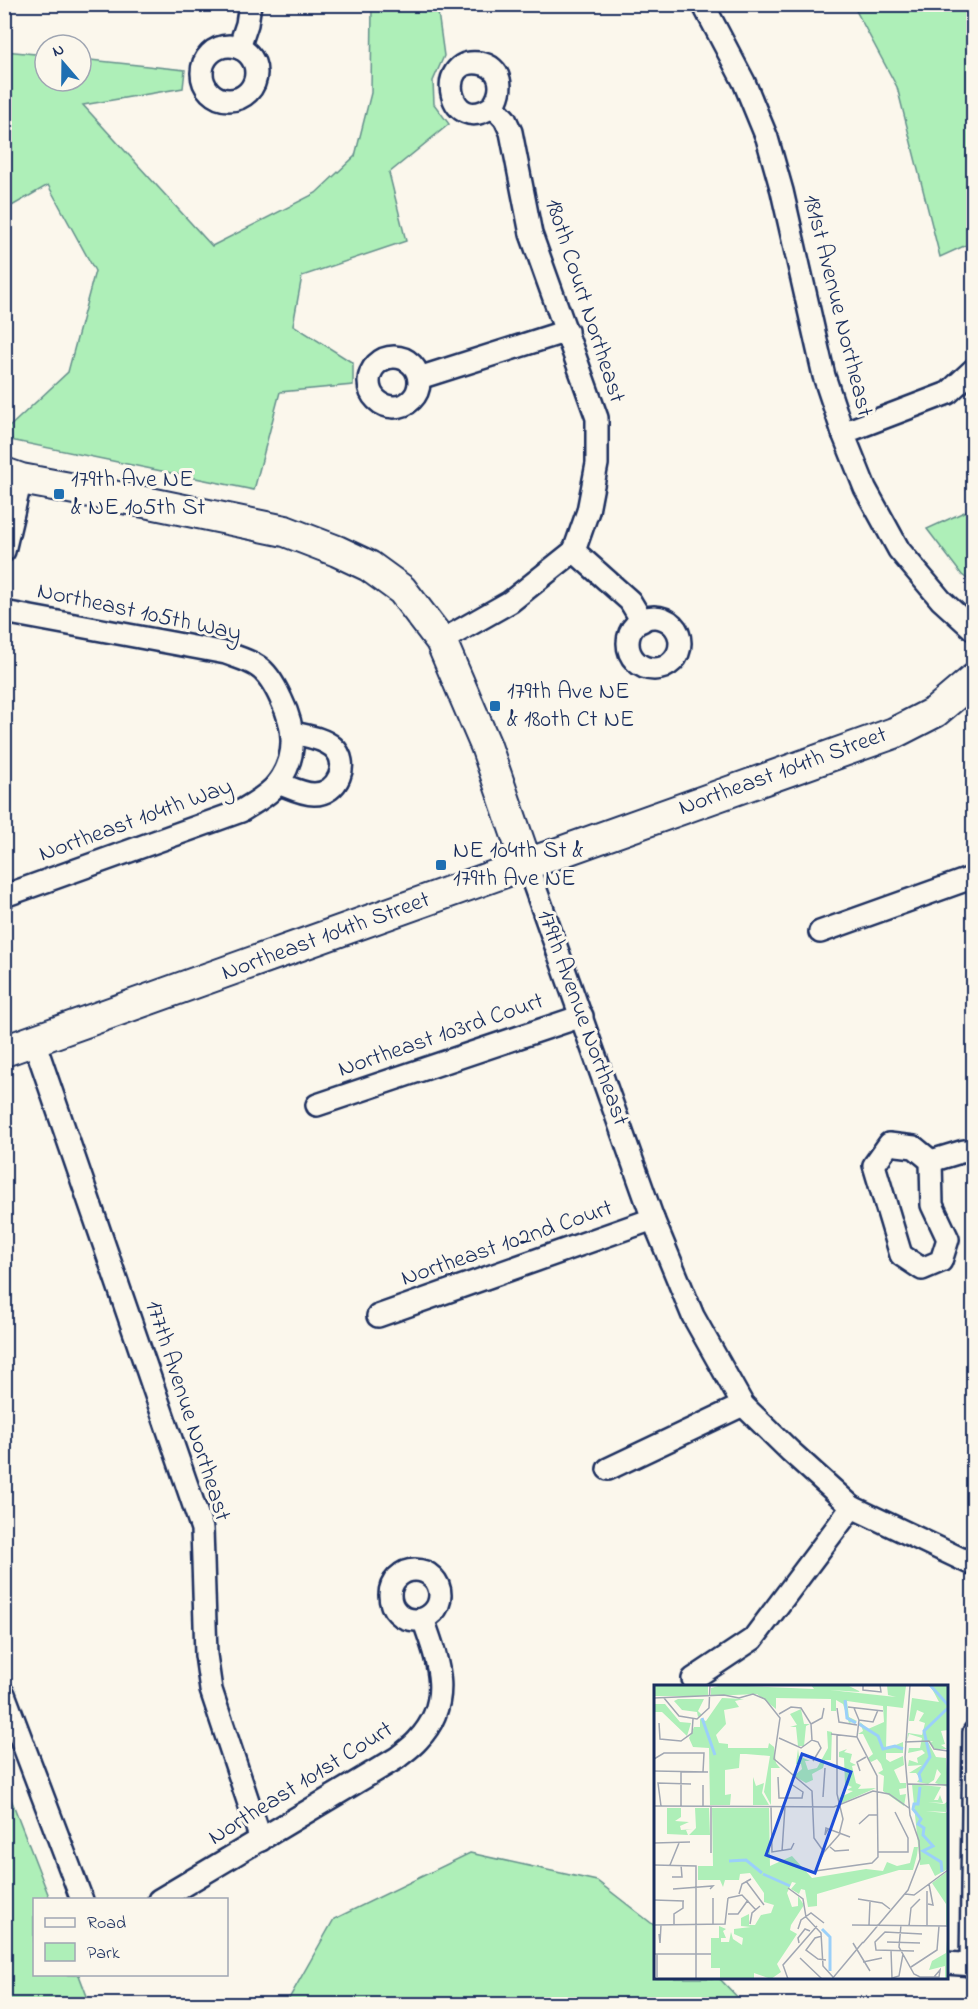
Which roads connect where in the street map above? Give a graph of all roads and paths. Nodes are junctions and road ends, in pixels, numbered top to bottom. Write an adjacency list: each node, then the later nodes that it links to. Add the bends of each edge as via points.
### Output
1 (250, 4): 3 (street)
2 (704, 4): 8 (street, 181st Avenue Northeast, via 744,81 766,138 824,376)
3 (239, 48)
4 (494, 106): 5 (street, 180th Court Northeast, via 511,132 531,234)
5 (567, 331): 7 (street); 11 (street, 180th Court Northeast, via 597,418 597,464 588,511)
6 (974, 369): 8 (street, via 948,393)
7 (419, 378)
8 (843, 433): 14 (street, 181st Avenue Northeast, via 865,488 899,550 940,600)
9 (13, 476): 10 (street); 15 (street, 179th Avenue Northeast, via 285,531 337,551 369,566 402,590)
10 (4, 551)
11 (574, 551): 13 (street, via 630,601); 15 (street, via 510,602)
12 (4, 612): 17 (street, Northeast 105th Way, via 226,653 258,666 275,688)
13 (642, 621)
14 (974, 630)
15 (441, 641): 19 (street, 179th Avenue Northeast, via 486,746)
16 (974, 679): 19 (street, Northeast 104th Street, via 935,712 894,733)
17 (294, 733): 18 (street, Northeast 104th Way, via 289,759); 18 (street, via 335,748 341,772 331,788 314,794)
18 (278, 783): 21 (street, Northeast 104th Way, via 241,811)
19 (527, 865): 23 (street, 179th Avenue Northeast); 24 (street, Northeast 104th Street)
20 (974, 877): 22 (street)
21 (4, 896)
22 (820, 932)
23 (582, 1016): 26 (street, Northeast 103rd Court); 29 (street, 179th Avenue Northeast)
24 (34, 1041): 25 (street, Northeast 104th Street); 39 (street, 177th Avenue Northeast, via 202,1529 206,1655 212,1690)
25 (4, 1051)
26 (317, 1105)
27 (974, 1153): 28 (street, via 964,1151)
28 (931, 1161): 28 (street, via 932,1205 948,1239 941,1261 922,1269 901,1254 874,1165 889,1144 914,1147)
29 (653, 1219): 30 (street, Northeast 102nd Court); 31 (street, 179th Avenue Northeast, via 693,1316)
30 (378, 1316)
31 (743, 1405): 32 (street); 33 (street, 179th Avenue Northeast)
32 (608, 1468)
33 (852, 1507): 34 (street, 179th Avenue Northeast); 36 (street, via 753,1639)
34 (974, 1565)
35 (423, 1619): 39 (street, Northeast 101st Court, via 438,1660 441,1692 432,1720 418,1740 397,1758)
36 (693, 1679)
37 (4, 1694): 40 (street)
38 (974, 1731): 43 (street)
39 (261, 1840): 41 (street, Northeast 101st Court)
40 (82, 1898)
41 (161, 1898)
42 (948, 1963): 43 (street)
43 (972, 1965)

